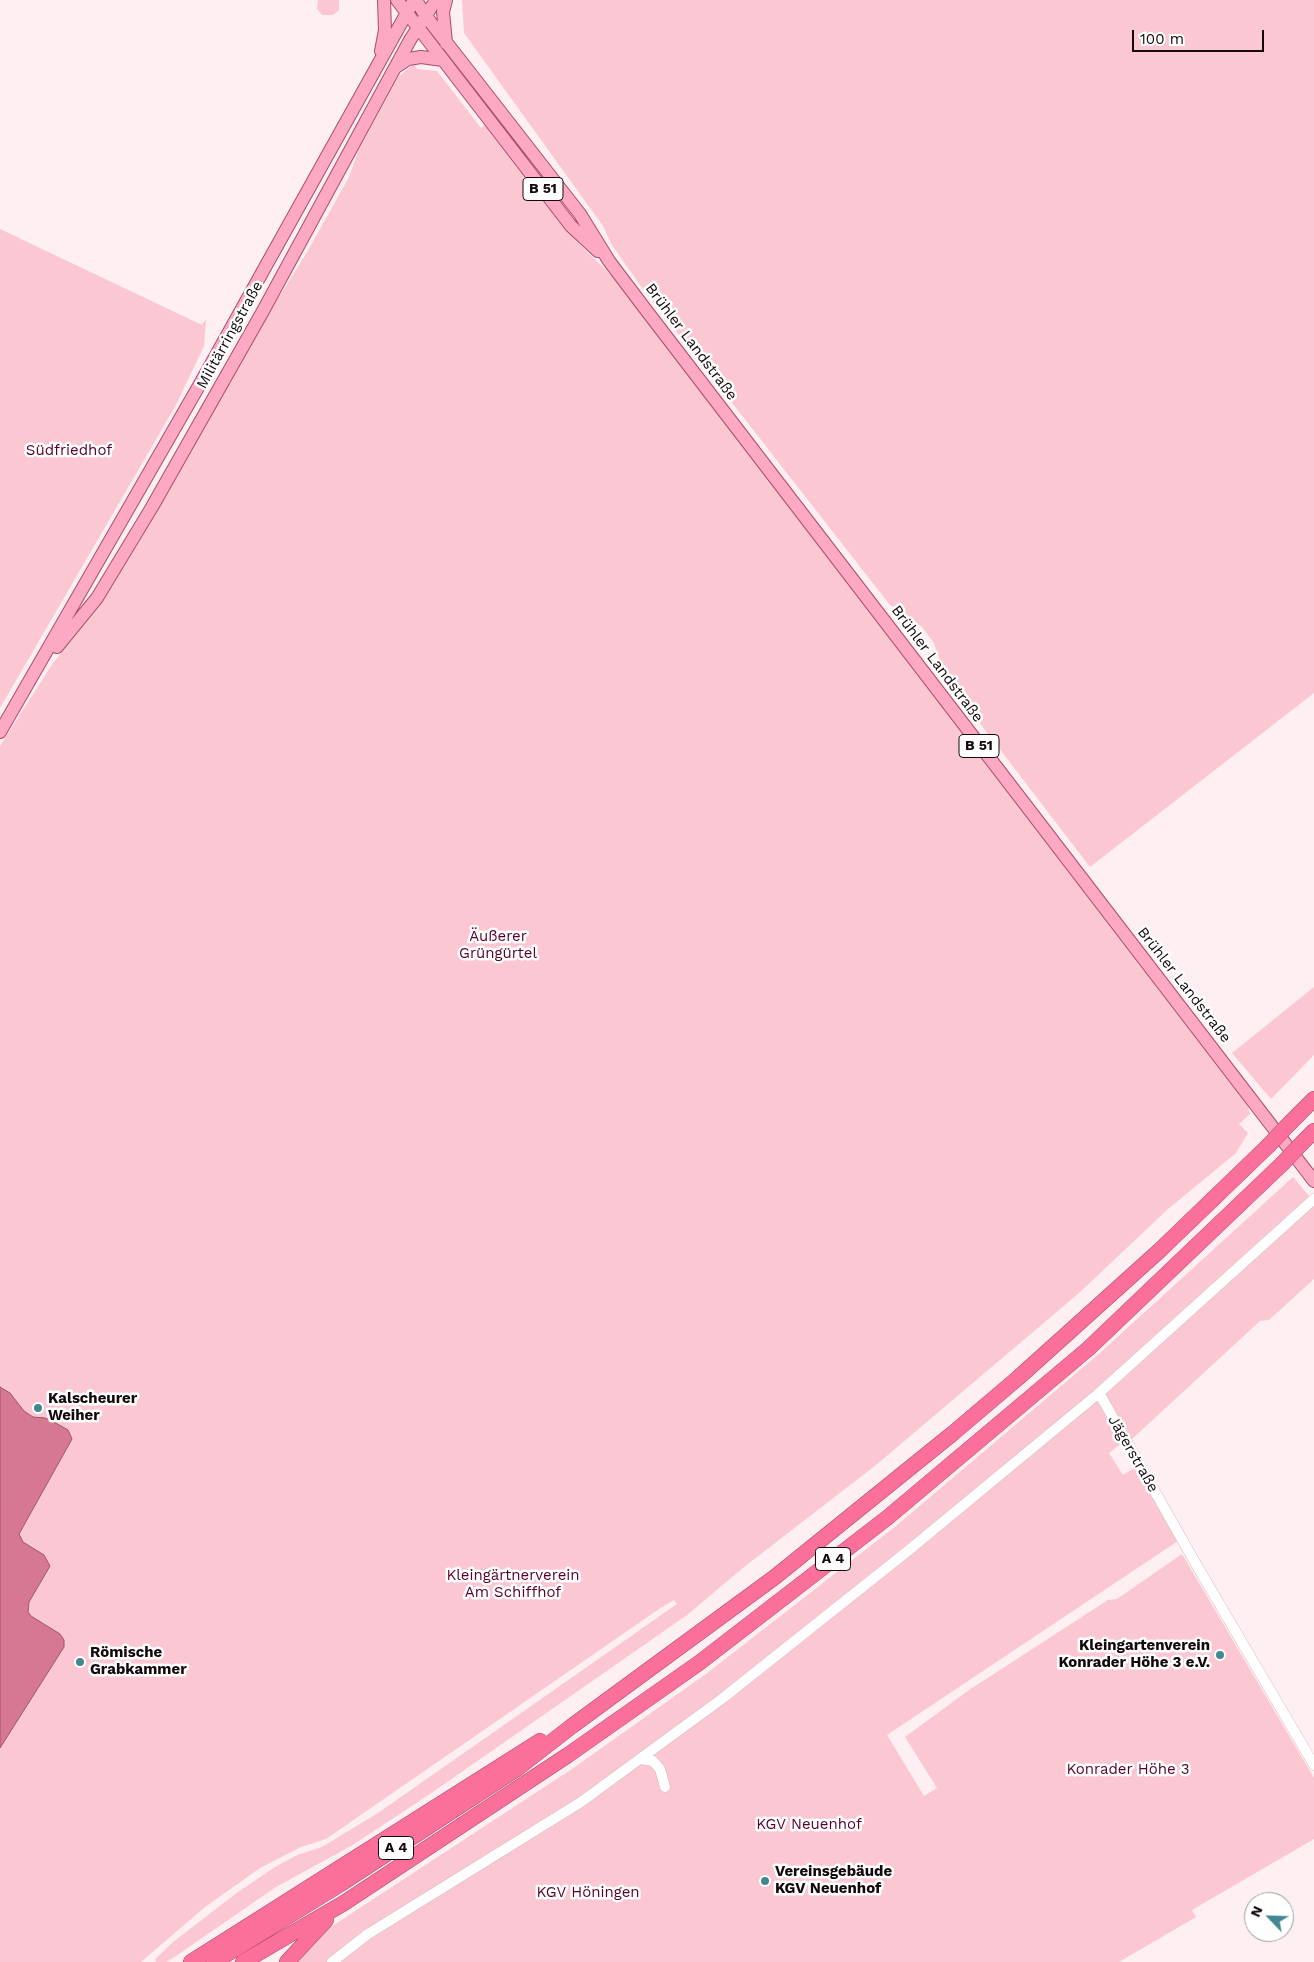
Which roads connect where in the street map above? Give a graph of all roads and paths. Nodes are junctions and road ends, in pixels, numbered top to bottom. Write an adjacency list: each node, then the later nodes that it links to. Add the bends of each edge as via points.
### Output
1 (384, 0): 10 (main road, via 385,30)
2 (397, 0): 6 (main road, Brühler Landstraße)
3 (415, 0): 6 (main road, Militärringstraße / B 51); 7 (main road, Brühler Landstraße / B 51)
4 (436, 0): 7 (main road, Militärringstraße)
5 (446, 0): 8 (main road, via 443,12)
6 (406, 12): 7 (main road, Brühler Landstraße / B 51); 10 (main road, Militärringstraße)
7 (421, 20): 8 (main road, Brühler Landstraße / B 51); 9 (main road, Brühler Landstraße / B 51); 11 (main road, Militärringstraße)
8 (446, 42): 12 (main road, Brühler Landstraße / B 51, via 580,214)
9 (443, 60): 11 (main road, via 408,59); 12 (main road, Brühler Landstraße / B 51, via 571,226)
10 (380, 61): 13 (main road, Militärringstraße)
11 (394, 69): 13 (main road, Militärringstraße, via 263,311 156,499 97,598)
12 (609, 261): 17 (main road, Brühler Landstraße / B 51)
13 (34, 674): 14 (main road, Militärringstraße)
14 (0, 732)
15 (1314, 1099): 20 (highway, A 4, bridge, via 1152,1258 952,1434 775,1577)
16 (1314, 1131): 24 (highway, A 4, bridge, via 1088,1349 887,1518 676,1679 568,1755)
17 (1314, 1181)
18 (1314, 1198): 19 (street)
19 (1099, 1394): 21 (street, via 909,1550); 22 (street, Jägerstraße)
20 (572, 1726): 25 (highway, A 4, via 511,1758); 26 (highway, A 4, via 518,1768)
21 (641, 1759): 23 (street, via 653,1761 660,1769); 29 (street, via 581,1802 368,1934)
22 (1314, 1765)
23 (665, 1787)
24 (344, 1903): 27 (highway, A 4); 28 (highway)
25 (191, 1962)
26 (214, 1962)
27 (244, 1962)
28 (287, 1962)
29 (332, 1962)

